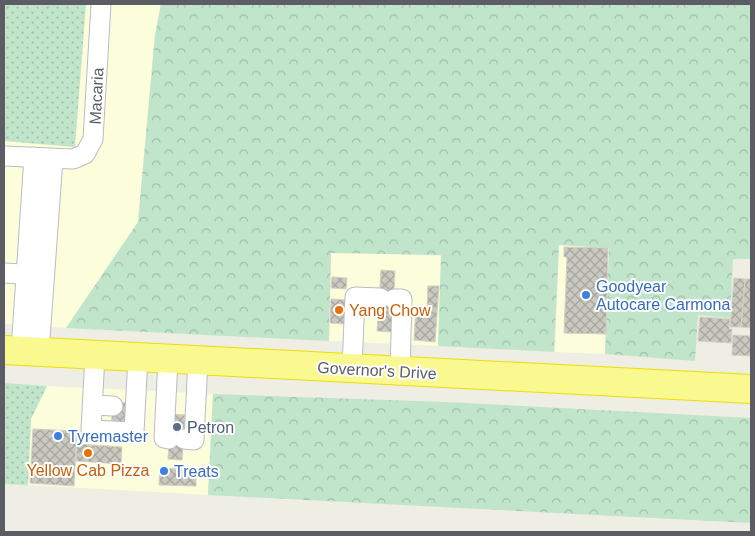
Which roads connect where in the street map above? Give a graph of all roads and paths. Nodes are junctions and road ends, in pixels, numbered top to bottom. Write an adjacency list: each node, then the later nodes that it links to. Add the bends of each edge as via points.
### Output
1 (101, 4): 3 (lane, Macaria, via 93,139 84,154 73,159)
2 (4, 156): 3 (lane, Macaria)
3 (43, 158): 5 (lane)
4 (4, 273): 5 (lane)
5 (36, 275): 6 (lane)
6 (21, 351): 7 (highway, Governor's Drive)
7 (95, 355): 8 (highway, Governor's Drive); 14 (lane)
8 (138, 357): 9 (highway, Governor's Drive); 15 (lane)
9 (168, 359): 10 (highway, Governor's Drive); 10 (lane, via 164,438 194,440)
10 (198, 360): 11 (highway, Governor's Drive)
11 (352, 368): 12 (highway, Governor's Drive); 12 (lane, via 355,297 387,298 402,299)
12 (400, 371): 13 (highway, Governor's Drive)
13 (751, 389)
14 (92, 405): 15 (lane); 15 (lane, via 91,430 134,432)
15 (125, 407)

